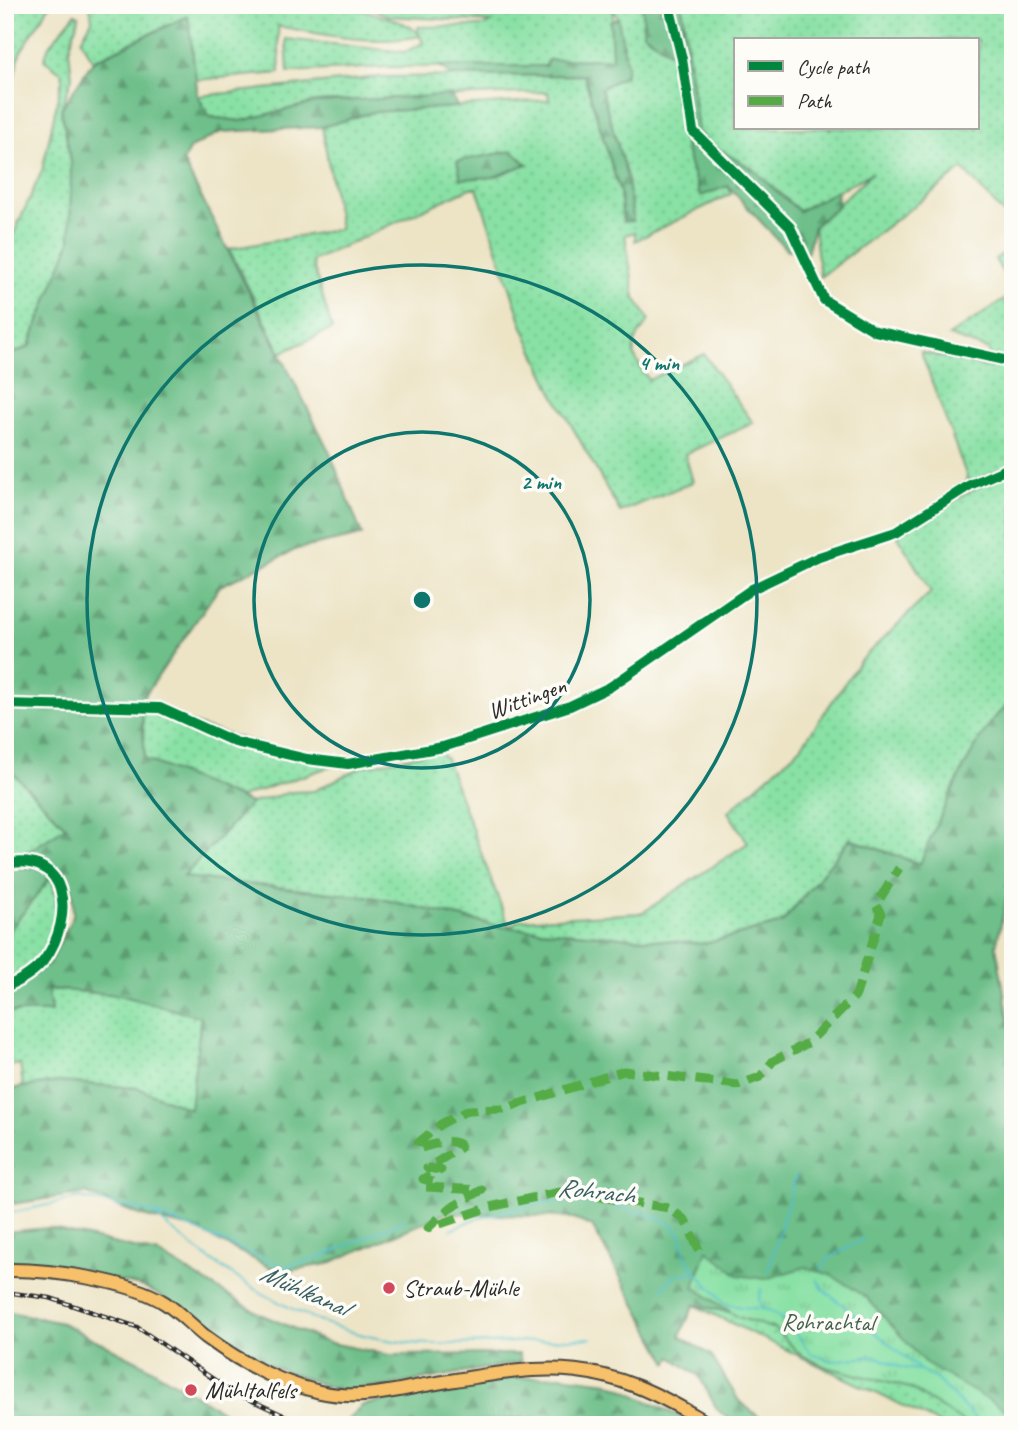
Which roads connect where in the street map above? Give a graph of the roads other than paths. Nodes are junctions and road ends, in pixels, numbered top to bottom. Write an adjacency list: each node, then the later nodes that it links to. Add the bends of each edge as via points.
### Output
1 (669, 5): 2 (street, via 692,131 790,227 824,300 875,331)
2 (1013, 362)
3 (1013, 466): 4 (street, Wittingen, via 970,485 896,532 819,557 752,589 610,687 580,702 443,747 348,764 235,742 160,708)
4 (5, 704)
5 (5, 864): 6 (street, via 37,862 54,874 62,896 60,924 46,958)
6 (5, 988)
7 (5, 1270): 8 (main road, via 52,1271 145,1293 235,1357 300,1387 326,1393 366,1395 523,1369 573,1369 634,1385)
8 (710, 1425)

